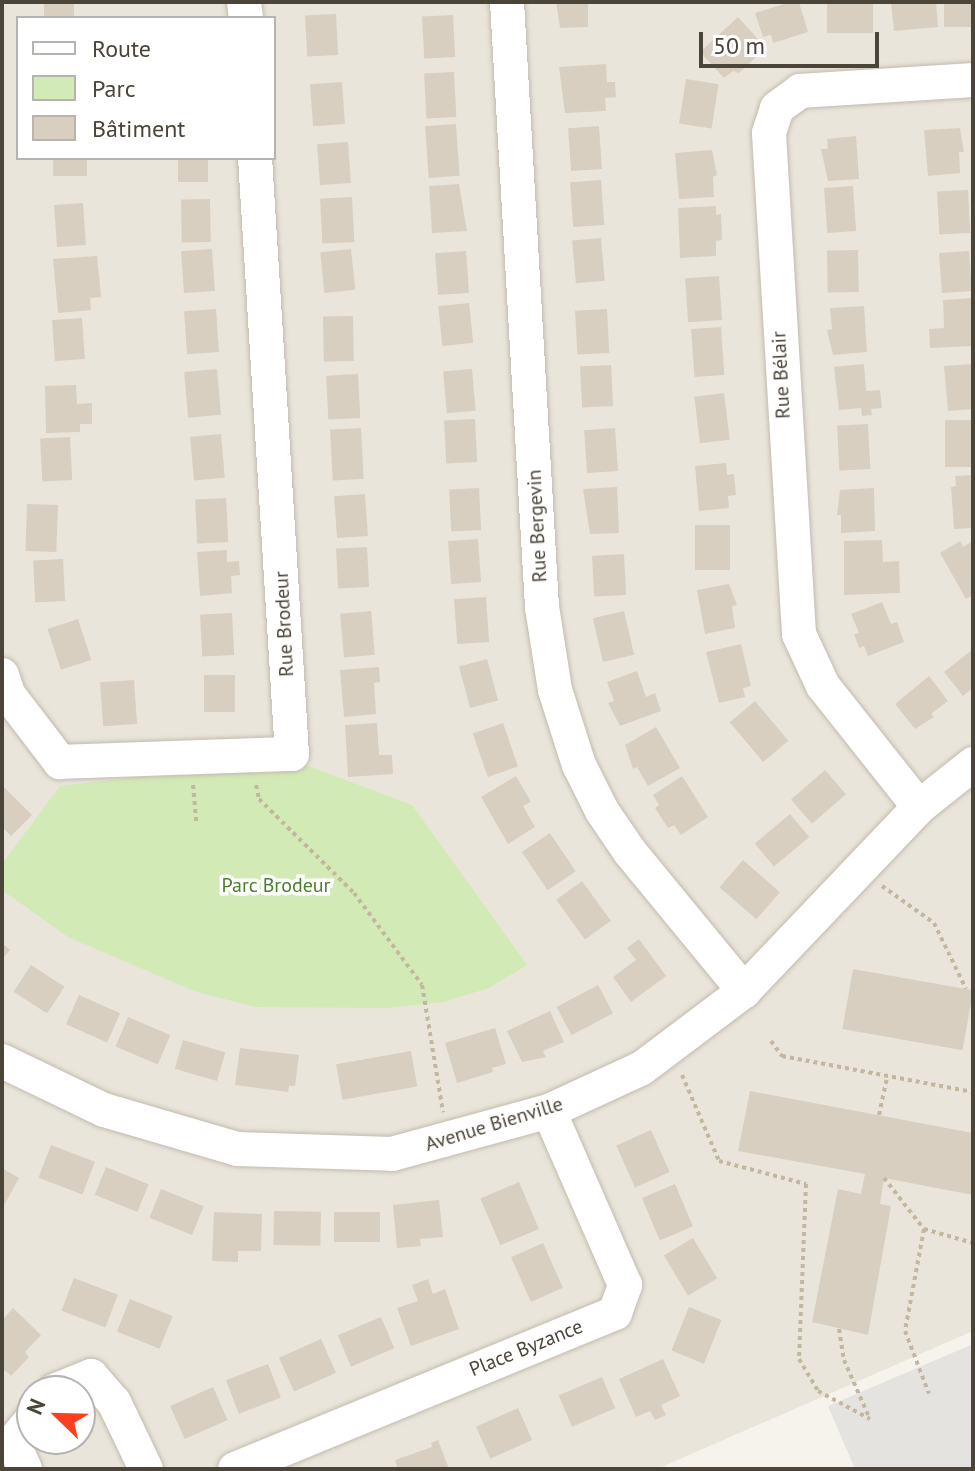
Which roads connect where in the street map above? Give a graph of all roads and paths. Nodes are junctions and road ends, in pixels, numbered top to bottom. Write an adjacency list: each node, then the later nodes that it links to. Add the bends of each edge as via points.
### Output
1 (507, 2): 12 (street, Rue Bergevin, via 542,607 555,690 579,765 615,832)
2 (973, 80): 8 (street, Rue Bélair, via 800,91 777,108 769,133 799,634 823,686)
3 (255, 160): 5 (street, Rue Brodeur, via 292,754)
4 (2, 675): 6 (street, Rue Brodeur, via 8,694 60,762)
5 (249, 756): 6 (street, Rue Brodeur); 20 (path, via 259,799 354,893 422,985)
6 (191, 758): 9 (path)
7 (973, 764): 8 (street, Avenue Bienville)
8 (919, 807): 12 (street, Avenue Bienville)
9 (196, 822)
10 (882, 886): 11 (path, via 934,923)
11 (966, 989)
12 (744, 991): 14 (street, Avenue Bienville)
13 (771, 1041): 16 (path, via 782,1056)
14 (670, 1047): 18 (street, Avenue Bienville, via 642,1068); 24 (path, via 719,1161 806,1184 799,1359 818,1391 870,1419 844,1360)
15 (2, 1061): 18 (street, Avenue Bienville, via 104,1110 237,1149 392,1154)
16 (887, 1076): 17 (path); 19 (path)
17 (973, 1092)
18 (549, 1111): 28 (street, Place Byzance, via 625,1285 615,1313)
19 (879, 1115)
20 (445, 1122)
21 (884, 1178): 22 (path)
22 (924, 1229): 23 (path); 26 (path, via 905,1331)
23 (973, 1243)
24 (839, 1329)
25 (96, 1382): 27 (street, via 114,1402)
26 (929, 1394)
27 (146, 1469)
28 (235, 1469)

